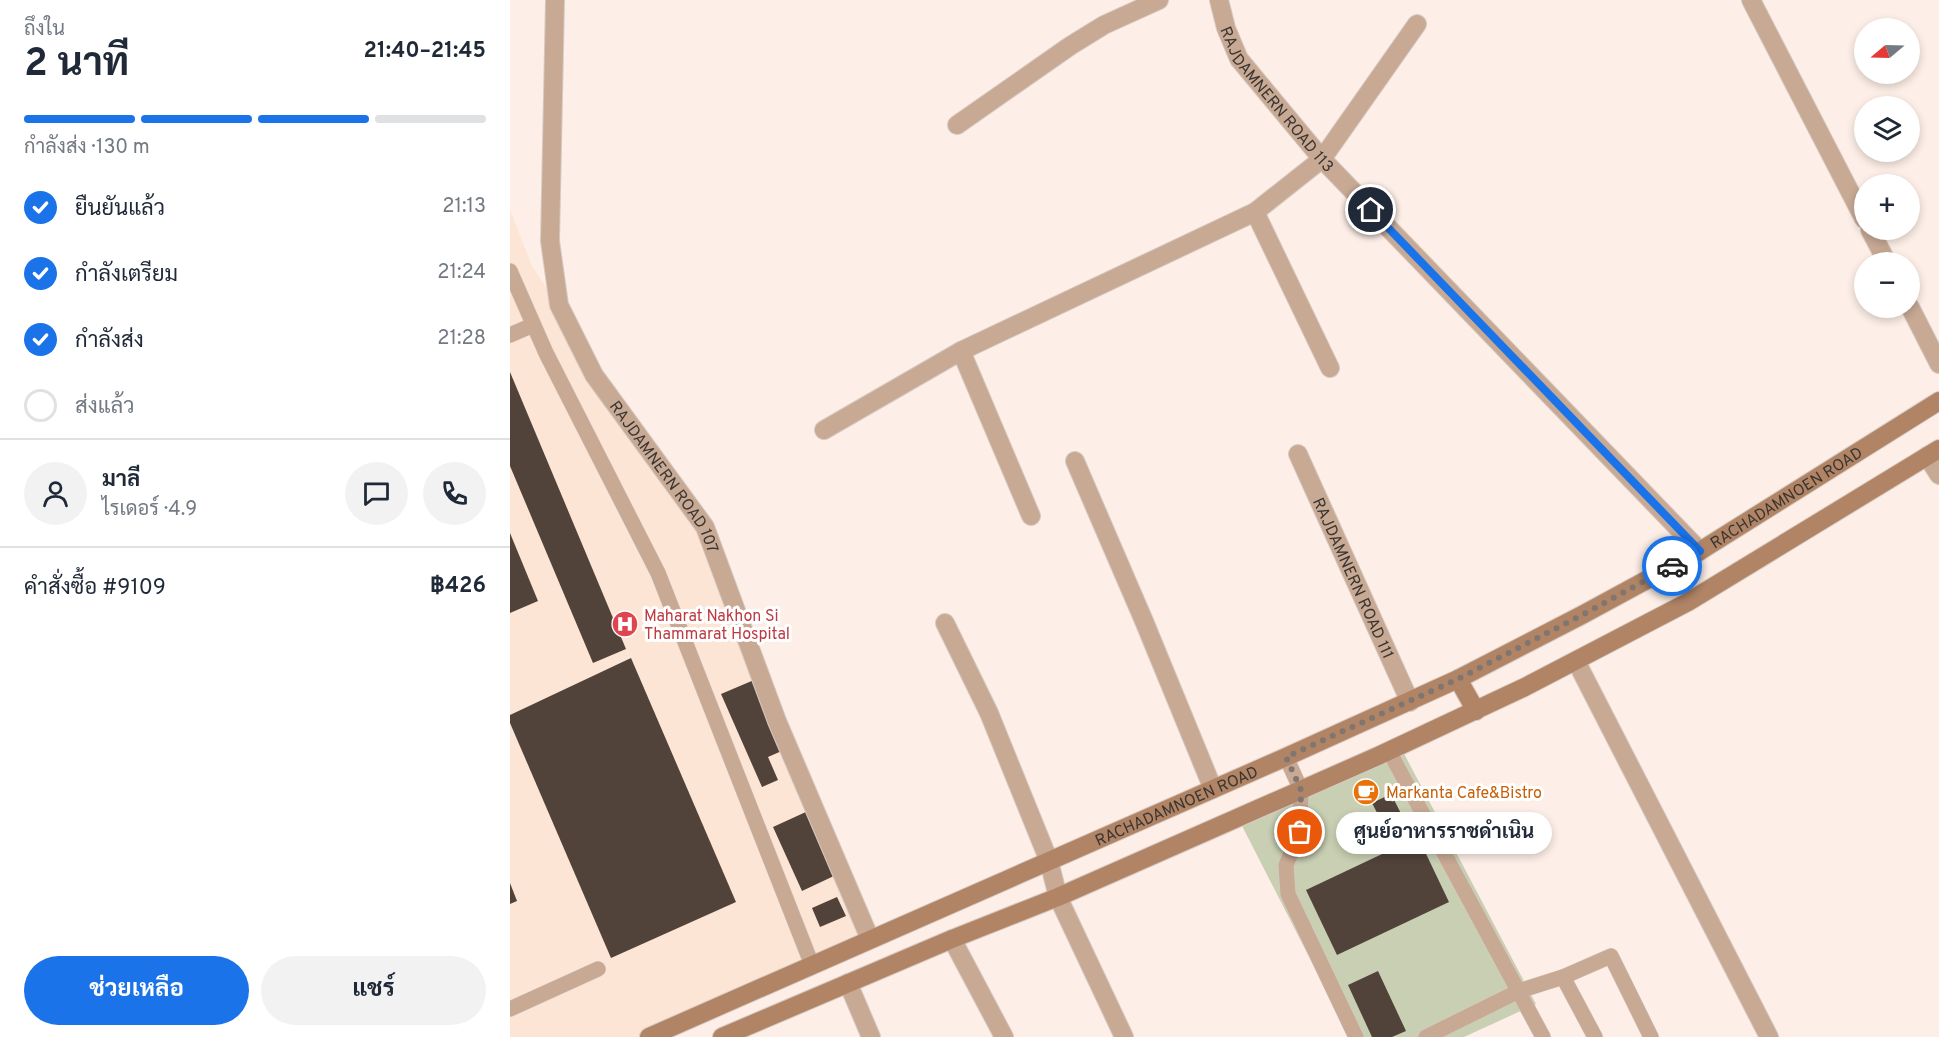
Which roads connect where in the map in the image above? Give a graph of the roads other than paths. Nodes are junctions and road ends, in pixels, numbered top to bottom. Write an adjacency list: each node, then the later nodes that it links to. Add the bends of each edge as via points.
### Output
1 (555, 0): 36 (street, RAJDAMNERN ROAD 107, via 550,242 559,305 594,375 705,527 777,721)
2 (1159, 0): 6 (street, via 1104,25)
3 (1219, 0): 7 (street, RAJDAMNERN ROAD 113, via 1239,59)
4 (1756, 2): 8 (street)
5 (1417, 24): 7 (street)
6 (957, 125)
7 (1322, 159): 9 (street); 24 (street, RAJDAMNERN ROAD 113)
8 (1854, 199)
9 (1255, 212): 14 (street); 16 (street)
10 (510, 271): 12 (lane)
11 (1916, 318): 15 (street)
12 (533, 325): 13 (lane); 38 (lane, via 658,573)
13 (510, 335)
14 (961, 351): 18 (street); 23 (street)
15 (1939, 364)
16 (1330, 368)
17 (1939, 401): 24 (main road, RACHADAMNOEN ROAD)
18 (824, 430)
19 (1933, 453): 22 (street); 26 (main road, via 1688,602)
20 (1298, 454): 28 (street, RAJDAMNERN ROAD 111)
21 (1074, 461): 32 (street)
22 (1939, 475)
23 (1031, 516)
24 (1700, 551): 27 (main road, RACHADAMNOEN ROAD)
25 (945, 623): 34 (street, via 989,713)
26 (1576, 661): 29 (main road); 54 (street)
27 (1458, 679): 28 (main road, RACHADAMNOEN ROAD); 29 (main road)
28 (1410, 702): 31 (main road, RACHADAMNOEN ROAD)
29 (1476, 711): 30 (main road)
30 (1389, 751): 33 (main road); 42 (lane)
31 (1286, 757): 32 (main road, RACHADAMNOEN ROAD); 33 (lane)
32 (1213, 789): 34 (main road, RACHADAMNOEN ROAD)
33 (1301, 790): 35 (main road); 49 (lane, via 1300,832 1286,865 1288,894)
34 (1049, 861): 35 (street); 36 (main road, RACHADAMNOEN ROAD)
35 (1058, 897): 37 (main road); 48 (street)
36 (870, 939): 38 (main road, RACHADAMNOEN ROAD)
37 (952, 939): 41 (main road); 47 (street)
38 (812, 965): 44 (main road, RACHADAMNOEN ROAD)
39 (598, 969): 43 (lane)
40 (1563, 977): 42 (lane); 52 (lane); 53 (lane, via 1611,956)
41 (848, 983): 45 (main road); 46 (street)
42 (1519, 992): 50 (lane); 51 (lane)
43 (510, 1009)
44 (649, 1037)
45 (722, 1037)
46 (871, 1037)
47 (1004, 1037)
48 (1124, 1037)
49 (1356, 1037)
50 (1426, 1037)
51 (1544, 1037)
52 (1595, 1037)
53 (1651, 1037)
54 (1769, 1037)

